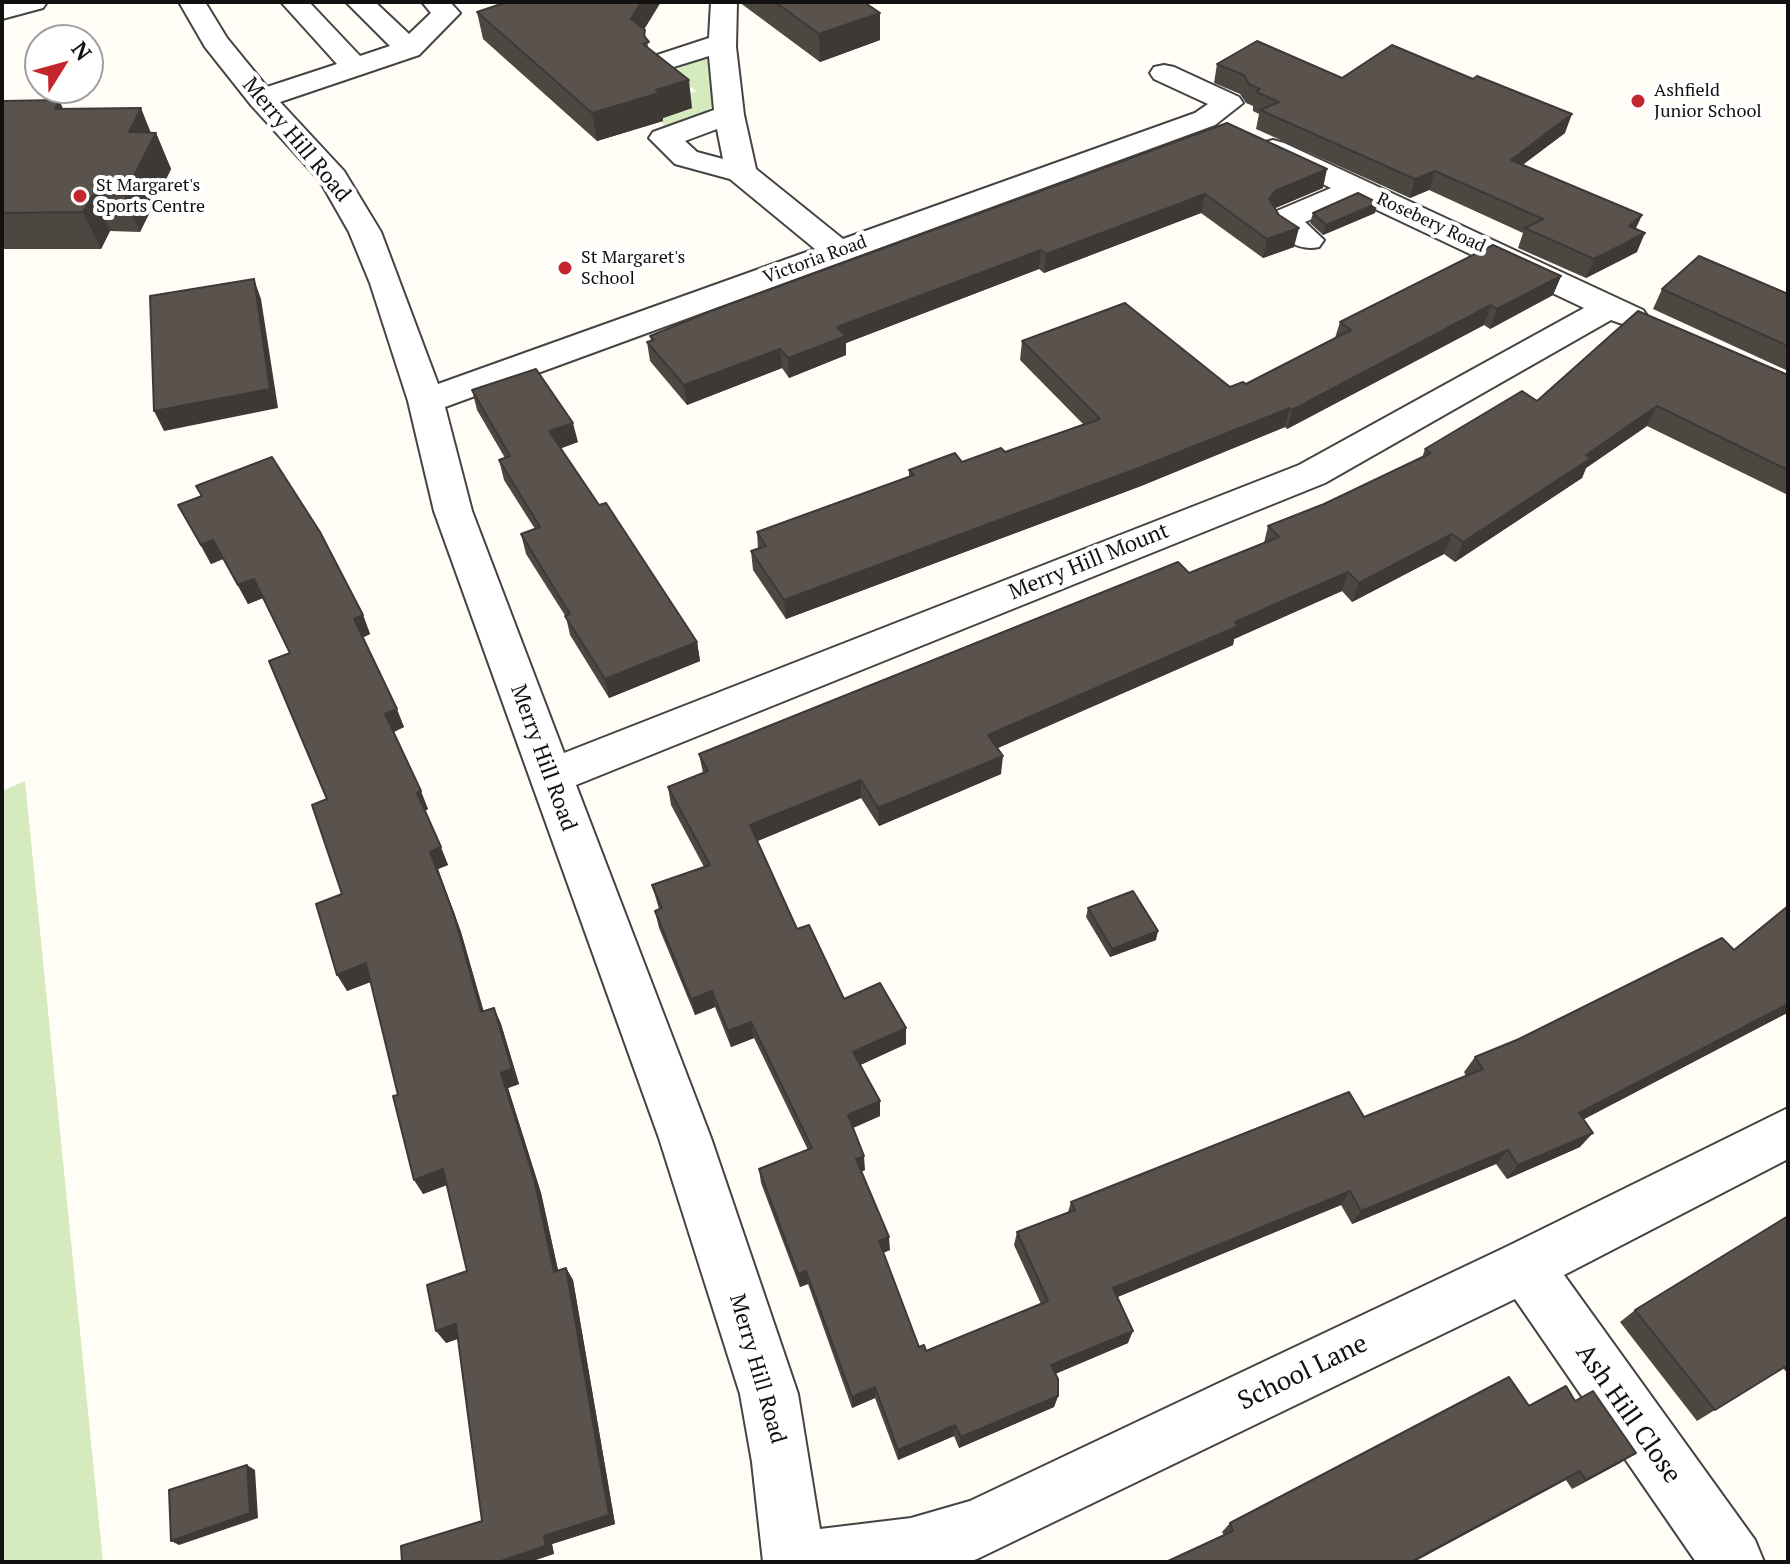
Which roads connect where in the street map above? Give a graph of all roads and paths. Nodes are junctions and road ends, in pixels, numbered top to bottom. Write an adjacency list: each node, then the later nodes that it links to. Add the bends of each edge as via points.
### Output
1 (34, 2): 7 (street)
2 (192, 2): 13 (street, Merry Hill Road)
3 (294, 2): 11 (street)
4 (359, 2): 9 (street)
5 (435, 2): 9 (street, via 446,13)
6 (724, 2): 8 (street)
7 (2, 11)
8 (722, 43): 10 (street); 14 (street)
9 (409, 49): 11 (street)
10 (664, 62)
11 (355, 67): 13 (street)
12 (1164, 73): 15 (street, via 1229,103)
13 (261, 99): 22 (street, Merry Hill Road, via 333,177 365,232)
14 (729, 115): 16 (street); 16 (street, via 664,138 686,158)
15 (1230, 129): 17 (street, Rosebery Road); 19 (street, Victoria Road)
16 (741, 173): 19 (street)
17 (1357, 188): 18 (street, via 1283,220); 20 (street, Rosebery Road)
18 (1308, 240)
19 (839, 252): 22 (street, Victoria Road)
20 (1610, 307): 21 (street, Rosebery Road); 23 (street, Merry Hill Mount, via 1312,474)
21 (1665, 332)
22 (426, 401): 23 (street, Merry Hill Road, via 453,511)
23 (549, 777): 26 (street, Merry Hill Road, via 685,1138 769,1394)
24 (1788, 1132): 25 (street, School Lane)
25 (1525, 1266): 27 (street, School Lane, via 977,1529 911,1548); 28 (street, Ash Hill Close)
26 (794, 1562)
27 (800, 1562)
28 (1733, 1562)

